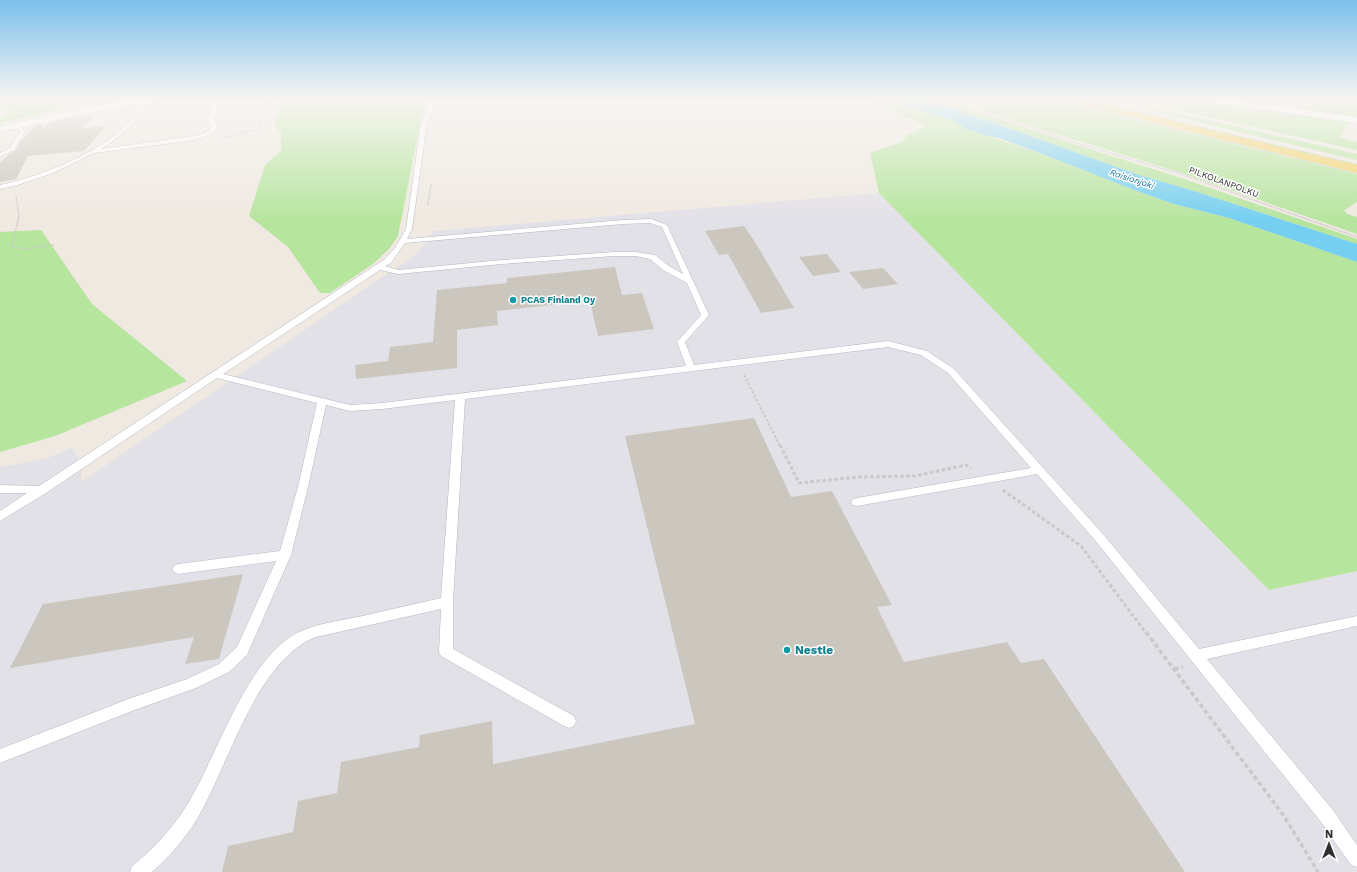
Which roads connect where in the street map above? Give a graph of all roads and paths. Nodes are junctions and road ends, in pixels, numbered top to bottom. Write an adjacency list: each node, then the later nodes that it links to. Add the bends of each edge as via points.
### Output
1 (17, 140): 9 (lane, via 12,149)
2 (110, 140): 8 (lane)
3 (184, 140): 8 (lane)
4 (422, 140): 15 (lane, via 409,229)
5 (1066, 140): 14 (path, PILKOLANPOLKU, via 1184,175)
6 (1239, 140): 11 (main road)
7 (1265, 140): 10 (main road)
8 (92, 152): 12 (lane)
9 (0, 155)
10 (1357, 162)
11 (1357, 169)
12 (14, 184): 13 (lane); 16 (path, via 20,216 12,247 25,249)
13 (0, 187)
14 (1357, 237)
15 (404, 241): 17 (lane, via 388,261); 18 (lane, via 650,221 665,226)
16 (54, 245)
17 (378, 267): 18 (lane, via 398,272 502,262 636,254 652,257); 21 (lane)
18 (691, 282): 20 (lane, via 705,315 681,342)
19 (738, 363): 20 (lane); 24 (lane, via 888,344 924,353 951,371); 25 (path, via 799,483 915,476 966,465)
20 (691, 368): 22 (lane)
21 (215, 375): 23 (lane); 27 (lane)
22 (460, 396): 23 (lane, via 350,408); 32 (lane)
23 (322, 401): 30 (lane)
24 (1040, 470): 25 (lane); 34 (lane, via 1098,536)
25 (989, 480): 28 (lane); 39 (path, via 1082,546 1284,816)
26 (0, 489): 27 (lane)
27 (43, 490): 29 (lane)
28 (857, 502)
29 (0, 517)
30 (285, 555): 31 (lane); 36 (lane, via 242,651 224,668 192,684)
31 (178, 569)
32 (447, 602): 35 (lane, via 446,652); 38 (lane, via 320,630 298,638 283,650 267,668 191,813 172,841)
33 (1357, 621): 34 (lane)
34 (1196, 656): 37 (lane, via 1327,816)
35 (569, 721)
36 (0, 756)
37 (1357, 860)
38 (138, 872)
39 (1318, 872)

